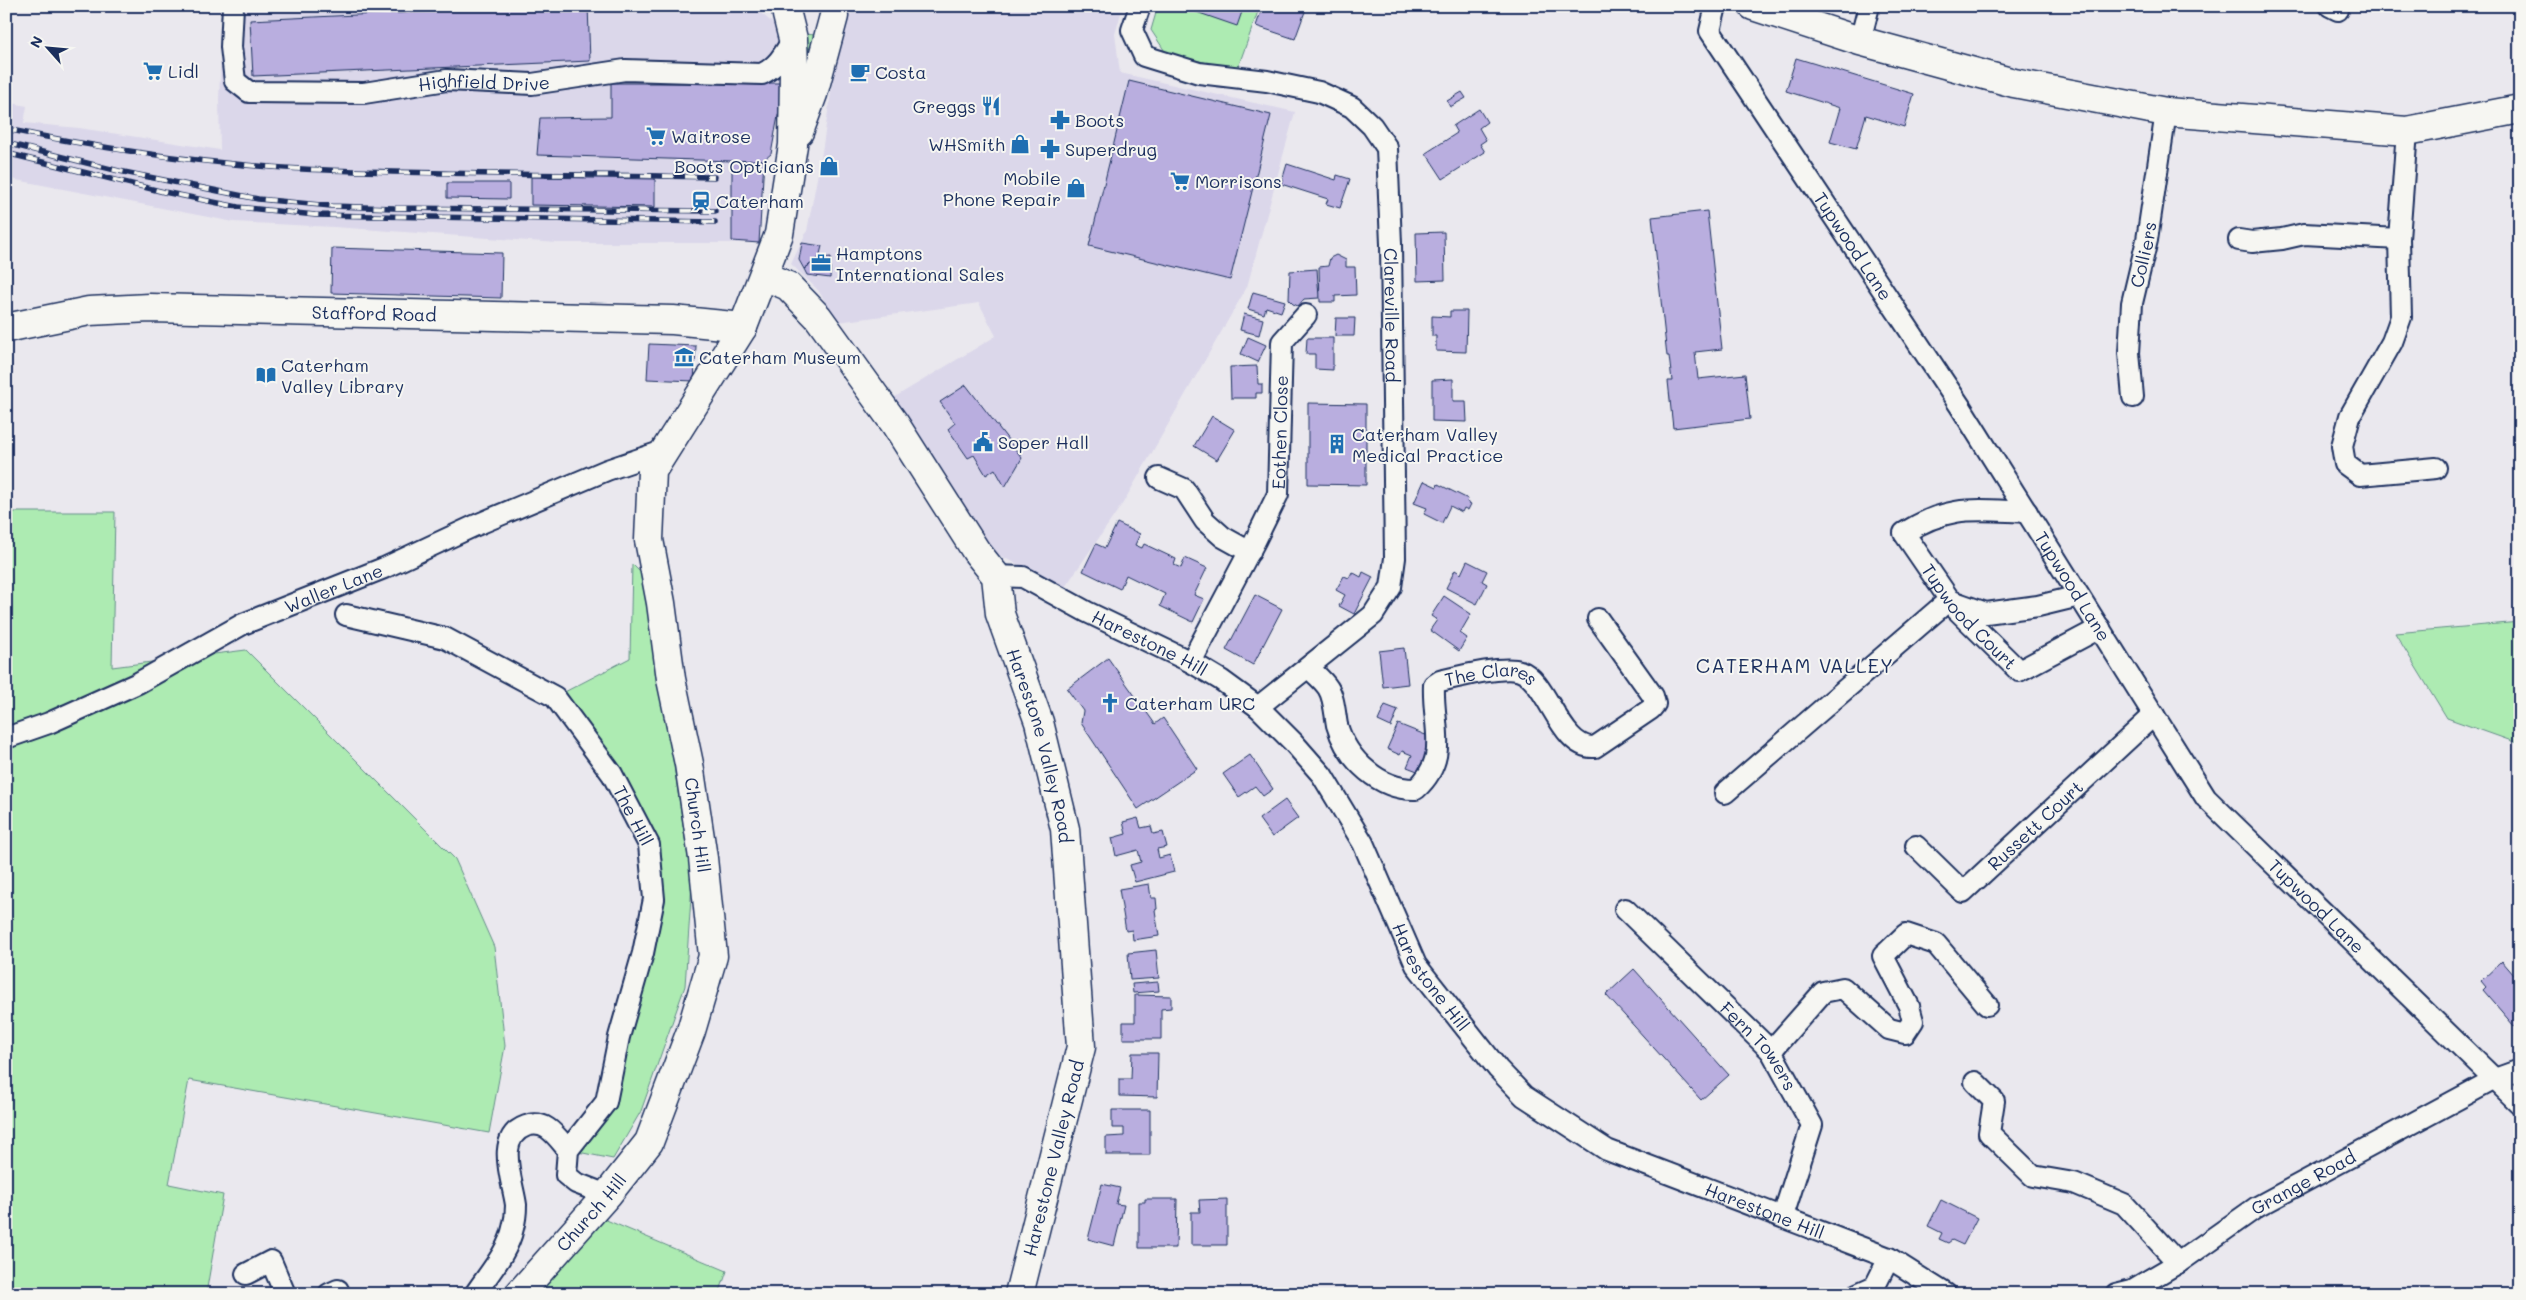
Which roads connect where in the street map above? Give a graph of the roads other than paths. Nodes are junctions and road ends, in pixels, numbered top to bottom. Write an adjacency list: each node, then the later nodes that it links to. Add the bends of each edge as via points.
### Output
1 (233, 6): 7 (street, Highfield Drive, via 231,47 235,81 248,92 364,93 447,80 532,84 625,70 762,74 781,60)
2 (1140, 6): 32 (street, Clareville Road, via 1132,30 1144,56 1199,73 1319,92 1352,107 1372,126 1387,148 1395,558 1391,587 1373,615)
3 (1716, 6): 23 (street, Tupwood Lane, via 1710,31)
4 (1753, 6): 8 (main road)
5 (1869, 6): 8 (street)
6 (837, 11): 7 (main road, via 825,23 808,26); 12 (main road, via 804,120)
7 (784, 16): 12 (main road)
8 (1860, 41): 10 (main road, via 2014,82)
9 (2520, 109): 11 (main road)
10 (2166, 112): 11 (main road); 19 (street, Colliers, via 2147,240 2132,303 2129,353)
11 (2407, 131): 13 (street)
12 (793, 145): 15 (main road, Church Hill, via 779,234)
13 (2399, 239): 14 (street, via 2304,234 2252,242); 21 (street, via 2402,317 2392,342 2350,416 2342,446 2345,464 2360,475)
14 (2239, 240)
15 (764, 276): 17 (main road, Church Hill); 25 (main road, via 788,286 818,317 895,424 976,551)
16 (1306, 315): 24 (street, Eothen Close, via 1282,342 1278,494)
17 (743, 327): 18 (main road, Stafford Road, via 674,320 150,308 89,311); 20 (main road, Church Hill)
18 (6, 328)
19 (2133, 397)
20 (666, 450): 35 (street, Waller Lane, via 607,470 384,568 243,624 138,683 49,723); 46 (main road, Church Hill, via 652,471 648,540 690,773 713,956 691,1031 650,1142)
21 (2436, 468)
22 (1159, 478): 24 (street, via 1184,489 1205,521 1223,537)
23 (2027, 512): 26 (street, Tupwood Lane); 27 (street, Tupwood Court, via 1958,510 1925,520 1904,533)
24 (1250, 552): 31 (street, Eothen Close)
25 (996, 576): 31 (street, Harestone Hill, via 1023,577); 54 (main road, Harestone Valley Road, via 1000,614 1039,722 1065,829 1081,1047)
26 (2079, 596): 27 (street, via 1986,613); 30 (street, Tupwood Lane)
27 (1949, 600): 30 (street, Tupwood Court, via 2019,671); 36 (street)
28 (346, 615): 45 (street, The Hill, via 445,638 555,697 612,774 649,845 654,899 606,1102)
29 (1598, 619): 32 (street, The Clares, via 1653,696 1655,704 1651,709 1589,748 1582,746 1560,722 1530,678 1520,671 1508,669 1440,681 1434,685 1433,698 1438,752 1430,777 1416,789 1404,789 1369,774 1350,753 1338,728 1329,689)
30 (2100, 628): 34 (street, Tupwood Lane)
31 (1191, 662): 33 (street, Harestone Hill)
32 (1309, 668): 33 (street, Clareville Road)
33 (1258, 707): 47 (street, Harestone Hill, via 1326,782 1363,843 1416,965 1498,1069 1524,1096 1607,1150)
34 (2154, 715): 37 (street, Russett Court, via 1963,892); 42 (street, Tupwood Lane, via 2206,798)
35 (6, 738)
36 (1725, 793)
37 (1916, 846)
38 (1625, 909): 40 (street, Fern Towers)
39 (1986, 1005): 40 (street, via 1936,944 1906,934 1883,956 1909,1006 1913,1022 1905,1033 1889,1029 1843,988 1823,992)
40 (1771, 1051): 47 (street, Fern Towers, via 1812,1125)
41 (2520, 1070): 42 (street, Grange Road)
42 (2495, 1079): 44 (street, Tupwood Lane); 49 (street, Grange Road, via 2257,1207)
43 (1975, 1082): 49 (street, via 1994,1101 1989,1133 2033,1176 2074,1183 2124,1204)
44 (2520, 1104)
45 (568, 1150): 46 (street, via 566,1175 576,1183); 52 (street, via 547,1126 534,1123 518,1128 511,1136 507,1150 516,1207 514,1226 510,1243)
46 (607, 1195): 53 (main road, Church Hill)
47 (1783, 1216): 48 (street, Harestone Hill)
48 (1889, 1258): 55 (street, via 1875,1286); 56 (street, Harestone Hill)
49 (2178, 1263): 57 (street, Grange Road, via 2132,1290)
50 (246, 1274): 51 (street, via 271,1261)
51 (285, 1294)
52 (475, 1294)
53 (519, 1294)
54 (1019, 1294)
55 (1857, 1294)
56 (1946, 1294)
57 (2116, 1294)

